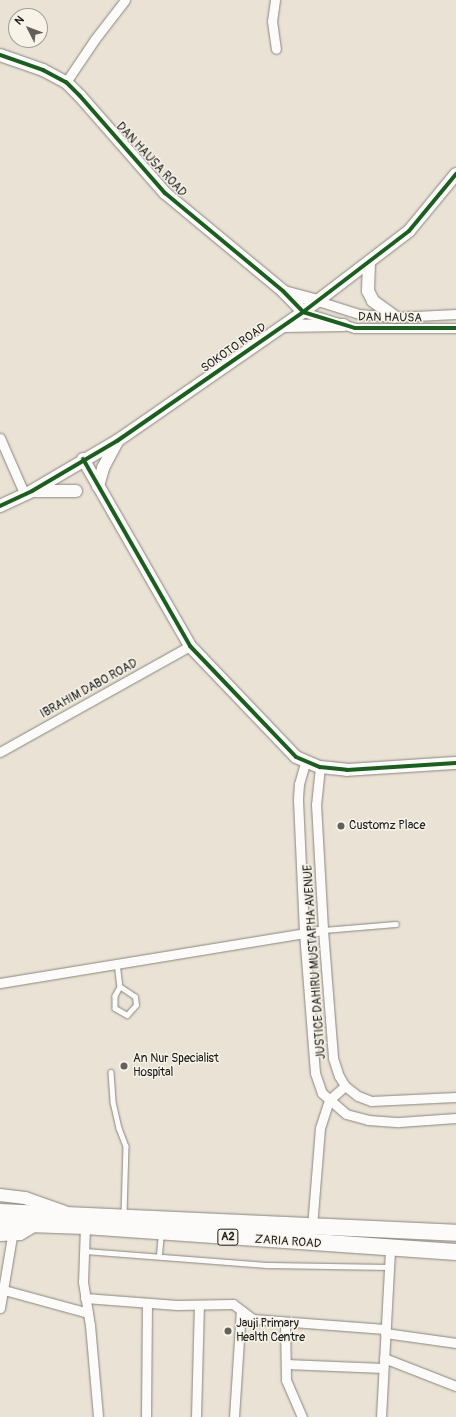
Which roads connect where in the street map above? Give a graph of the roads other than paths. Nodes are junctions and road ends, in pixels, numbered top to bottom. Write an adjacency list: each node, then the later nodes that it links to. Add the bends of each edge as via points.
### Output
1 (125, 0): 5 (street)
2 (275, 0): 3 (street, via 272,21)
3 (276, 49)
4 (0, 54): 5 (street, DAN HAUSA ROAD, via 43,70)
5 (66, 82): 8 (street, DAN HAUSA ROAD, via 165,193)
6 (456, 174): 7 (street, SOKOTO ROAD, via 409,231)
7 (370, 262): 9 (street, SOKOTO ROAD); 12 (street, via 368,291 373,301)
8 (283, 291): 9 (street); 10 (street, DAN HAUSA ROAD)
9 (318, 301): 10 (street, SOKOTO ROAD); 12 (street, DAN HAUSA, via 349,313)
10 (303, 312): 13 (street, DAN HAUSA); 14 (street, SOKOTO ROAD)
11 (456, 314): 12 (street, DAN HAUSA)
12 (395, 316)
13 (344, 325): 14 (street); 15 (street, DAN HAUSA, via 355,328)
14 (282, 326): 17 (street, SOKOTO ROAD)
15 (456, 328)
16 (0, 438): 21 (street)
17 (117, 441): 18 (street, SOKOTO ROAD); 19 (street, via 103,468)
18 (83, 459): 19 (street); 21 (street, SOKOTO ROAD)
19 (98, 486): 23 (street)
20 (76, 491): 21 (street)
21 (28, 492): 22 (street, SOKOTO ROAD)
22 (0, 506)
23 (190, 646): 24 (street, IBRAHIM DABO ROAD); 25 (street, via 285,746)
24 (0, 752)
25 (305, 763): 27 (street); 30 (street, via 298,800)
26 (456, 763): 27 (street, via 347,770)
27 (320, 768): 29 (street, JUSTICE DAHIRU MUSTAPHA AVENUE, via 316,804)
28 (396, 924): 29 (lane)
29 (324, 930): 30 (street); 35 (street, JUSTICE DAHIRU MUSTAPHA AVENUE, via 333,1058)
30 (304, 933): 31 (street); 37 (street, via 315,1073 322,1093)
31 (117, 964): 32 (street); 33 (lane)
32 (0, 983)
33 (120, 987): 33 (lane, via 115,996 115,1008 127,1015 136,1005 135,998)
34 (111, 1072): 42 (lane, via 114,1108 126,1146)
35 (345, 1086): 36 (street, via 358,1096 371,1101); 37 (street)
36 (456, 1097)
37 (329, 1100): 38 (street, via 346,1114 368,1120 399,1122); 46 (street, via 320,1128 316,1153)
38 (456, 1118)
39 (0, 1195): 41 (street, via 25,1198)
40 (0, 1212): 41 (highway, ZARIA ROAD / A2)
41 (68, 1213): 42 (highway, ZARIA ROAD / A2)
42 (124, 1217): 46 (highway, ZARIA ROAD / A2)
43 (0, 1223): 44 (highway, ZARIA ROAD / A2)
44 (35, 1225): 45 (highway, ZARIA ROAD / A2); 50 (street, via 26,1232)
45 (85, 1226): 47 (highway, ZARIA ROAD / A2); 52 (street)
46 (312, 1227): 48 (highway, ZARIA ROAD / A2)
47 (161, 1232): 51 (highway, ZARIA ROAD / A2); 54 (lane)
48 (456, 1233)
49 (0, 1235): 50 (street)
50 (12, 1236): 56 (street)
51 (390, 1249): 53 (highway, ZARIA ROAD / A2); 55 (street)
52 (84, 1251): 54 (lane); 57 (street, via 82,1282)
53 (456, 1252)
54 (159, 1256): 55 (lane, via 269,1265)
55 (389, 1267): 64 (street)
56 (4, 1290): 60 (street); 62 (street)
57 (85, 1298): 58 (street); 62 (street)
58 (146, 1304): 59 (street); 71 (street)
59 (199, 1305): 61 (street, via 233,1304); 72 (street)
60 (0, 1308)
61 (241, 1310): 63 (street, via 252,1320); 73 (street)
62 (88, 1313): 70 (street)
63 (285, 1322): 64 (street); 67 (street)
64 (385, 1331): 65 (street); 66 (street)
65 (456, 1343)
66 (384, 1358): 68 (street); 69 (street)
67 (286, 1364): 68 (street); 74 (street, via 286,1380)
68 (383, 1368): 75 (street)
69 (456, 1386)
70 (98, 1417)
71 (146, 1417)
72 (196, 1417)
73 (234, 1417)
74 (302, 1417)
75 (381, 1417)

